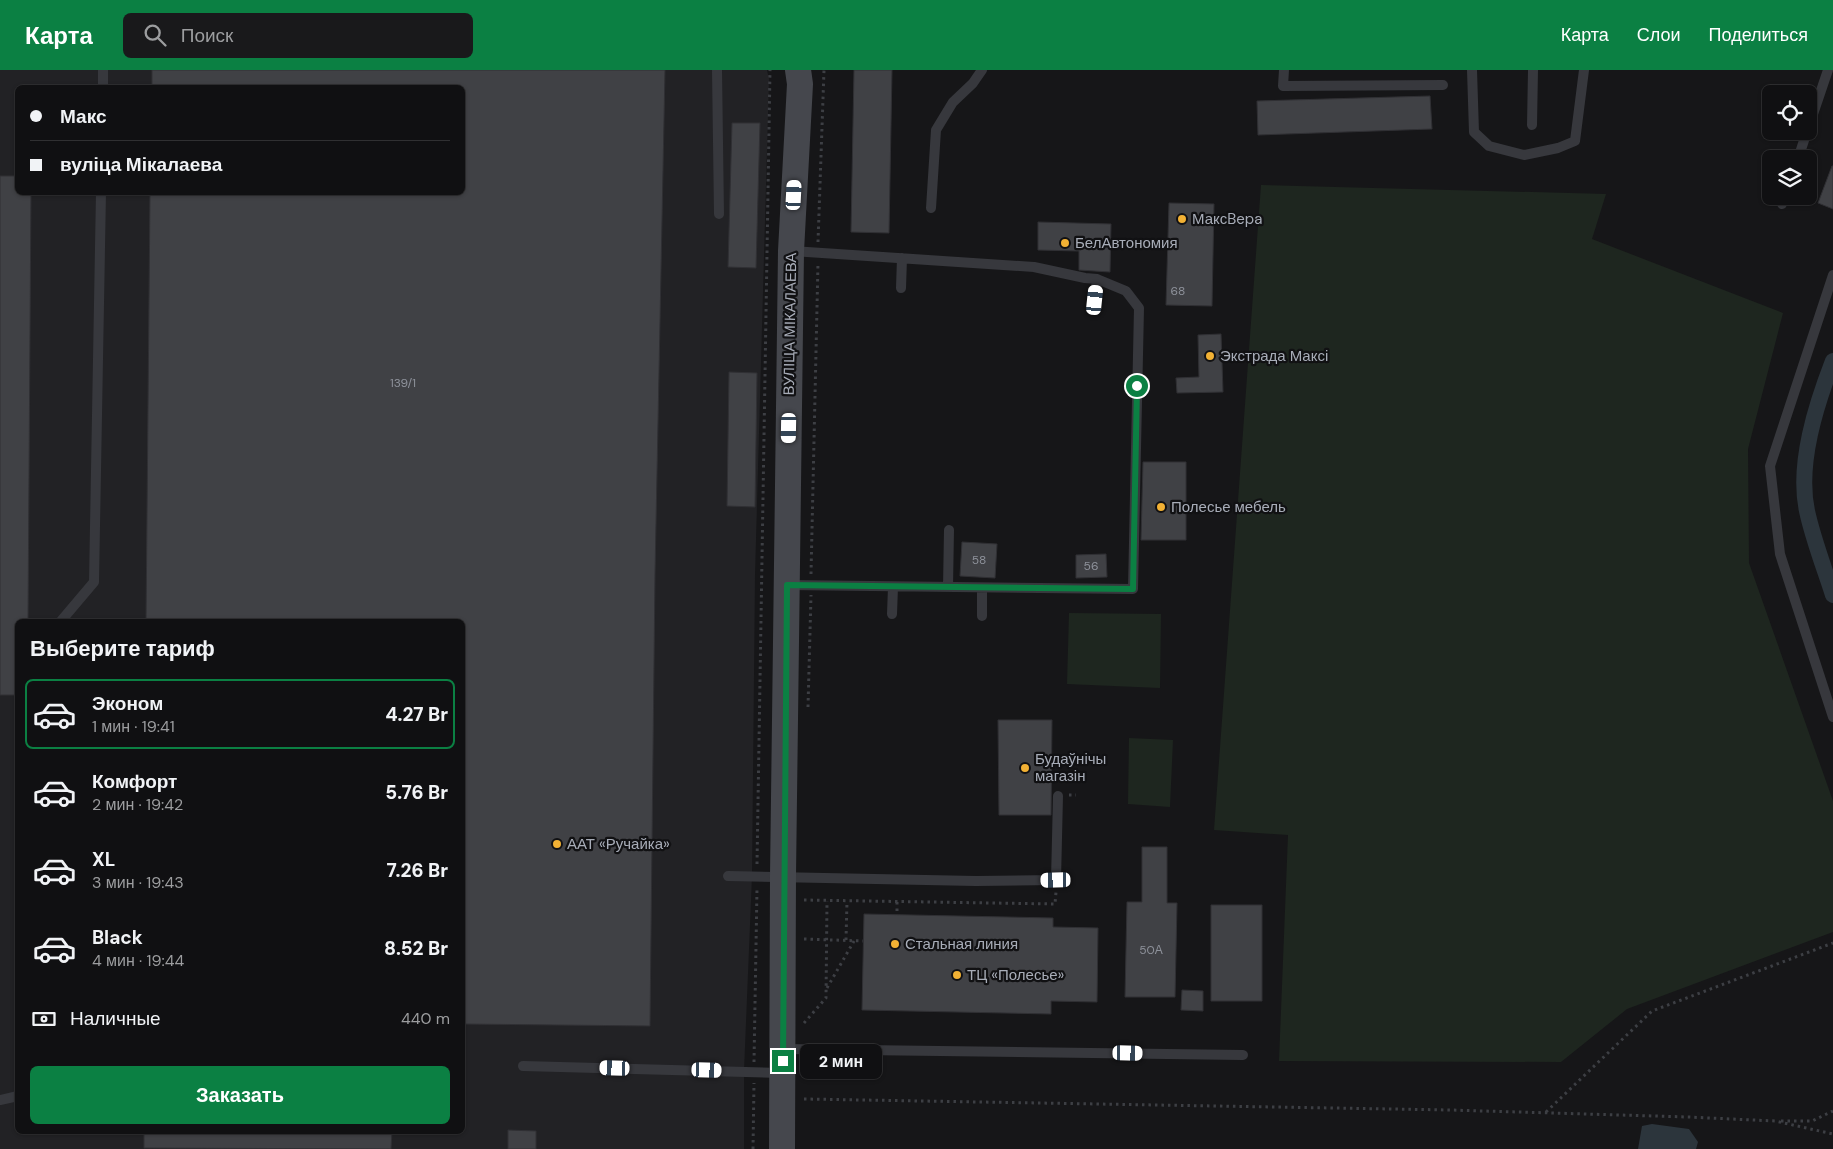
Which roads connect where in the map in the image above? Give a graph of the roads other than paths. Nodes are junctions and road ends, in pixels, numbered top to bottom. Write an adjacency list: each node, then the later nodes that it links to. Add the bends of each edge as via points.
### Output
1 (103, 70): 10 (lane)
2 (717, 70): 16 (lane)
3 (798, 70): 17 (main road, ВУЛІЦА МІКАЛАЕВА, via 800,84)
4 (982, 70): 15 (lane, via 953,102 936,130)
5 (1284, 70): 11 (lane, via 1283,86)
6 (1472, 70): 8 (lane, via 1474,132 1489,146 1524,155 1575,141)
7 (1533, 70): 13 (lane)
8 (1584, 70)
9 (1828, 70): 12 (lane)
10 (102, 85)
11 (1443, 85)
12 (1817, 102)
13 (1532, 124)
14 (101, 195): 30 (lane, via 94,582)
15 (930, 208)
16 (719, 214)
17 (791, 251): 18 (lane); 24 (main road, ВУЛІЦА МІКАЛАЕВА)
18 (902, 258): 20 (lane, via 1034,267); 21 (lane)
19 (1833, 276): 31 (lane, via 1770,466 1780,554)
20 (1097, 279): 22 (lane); 27 (lane, via 1126,291 1139,308 1133,589)
21 (901, 288)
22 (1095, 300)
23 (949, 530): 26 (lane)
24 (799, 585): 25 (lane); 34 (main road, ВУЛІЦА МІКАЛАЕВА)
25 (893, 587): 26 (lane); 28 (lane)
26 (948, 587): 27 (lane)
27 (982, 588): 29 (lane)
28 (892, 614)
29 (982, 616)
30 (63, 619)
31 (1833, 718)
32 (1058, 796): 34 (lane, via 1056,880)
33 (728, 876): 34 (lane)
34 (794, 877): 36 (main road, ВУЛІЦА МІКАЛАЕВА)
35 (1243, 1054): 36 (lane)
36 (790, 1057): 37 (lane, via 754,1072); 40 (main road, ВУЛІЦА МІКАЛАЕВА)
37 (523, 1066)
38 (15, 1097): 39 (lane)
39 (0, 1100)
40 (782, 1149)

